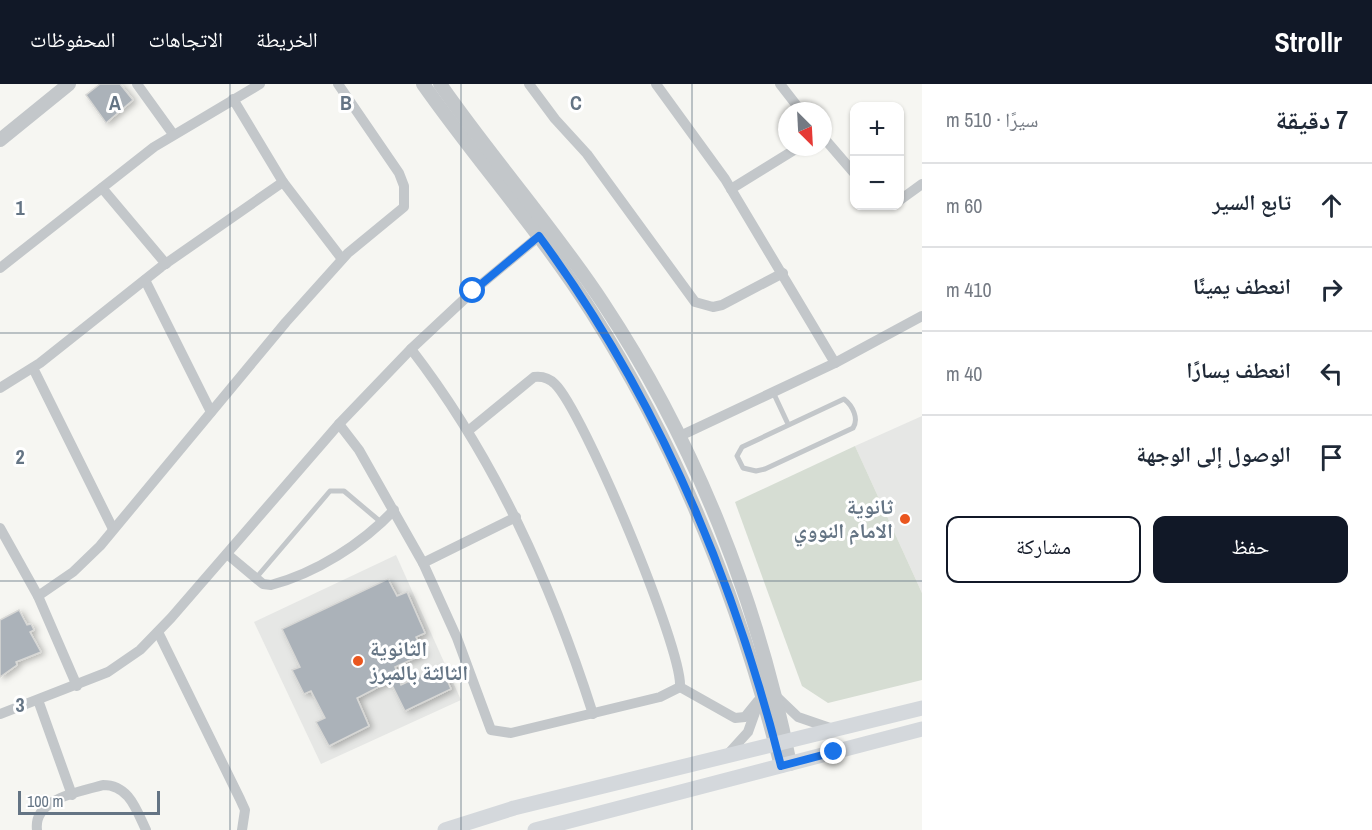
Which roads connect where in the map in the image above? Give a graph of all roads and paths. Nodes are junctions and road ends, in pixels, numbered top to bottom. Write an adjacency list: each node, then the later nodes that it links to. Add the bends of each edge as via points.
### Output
1 (137, 84): 12 (street)
2 (260, 84): 10 (street)
3 (338, 84): 24 (street, via 399,173 405,198 404,207)
4 (423, 84): 23 (street)
5 (440, 84): 22 (street)
6 (529, 84): 27 (street, via 587,154 695,302 713,307)
7 (656, 84): 20 (street)
8 (780, 84): 11 (street)
9 (62, 86): 13 (street)
10 (233, 99): 12 (street); 17 (street)
11 (794, 102)
12 (173, 135): 19 (street)
13 (0, 140)
14 (832, 147): 16 (street)
15 (784, 156): 20 (street)
16 (850, 167)
17 (283, 182): 24 (street); 25 (street)
18 (922, 184): 21 (street)
19 (102, 188): 25 (street); 26 (street)
20 (731, 189): 27 (street)
21 (904, 197)
22 (550, 227): 23 (street); 39 (street, via 622,332)
23 (539, 236): 30 (street); 52 (street, via 591,310 666,441 719,564)
24 (342, 259): 35 (street)
25 (166, 264): 28 (street)
26 (0, 268)
27 (783, 273): 31 (street)
28 (145, 280): 32 (street); 35 (street)
29 (922, 316): 31 (street)
30 (411, 349): 36 (street); 38 (street)
31 (835, 363): 34 (street)
32 (33, 368): 33 (street); 43 (street)
33 (0, 388)
34 (773, 393): 37 (lane); 39 (street)
35 (211, 412): 43 (street)
36 (339, 424): 40 (street); 45 (street)
37 (788, 424): 37 (lane, via 844,399 856,417 853,428 765,469 743,468 737,456 742,447)
38 (468, 431): 41 (street); 51 (street, via 534,377 541,376 556,385 597,459 648,578 676,660)
39 (680, 436): 53 (street, via 732,559)
40 (394, 510): 42 (street); 46 (street)
41 (516, 517): 46 (street); 57 (street, via 570,645)
42 (382, 523): 47 (street, via 341,554 278,583 263,584); 47 (lane, via 344,490 330,491)
43 (113, 529): 48 (street, via 73,572)
44 (2, 535): 48 (street)
45 (227, 554): 47 (street); 49 (street)
46 (423, 563): 57 (street, via 457,638 491,730 512,733)
47 (256, 578)
48 (38, 596): 50 (street)
49 (158, 632): 50 (street, via 122,664); 68 (street, via 245,810)
50 (77, 686): 54 (street)
51 (680, 687): 57 (street, via 660,697); 58 (street)
52 (759, 695): 58 (street, via 745,717); 61 (street); 62 (street, via 754,720)
53 (776, 696): 59 (street, via 798,717); 61 (street)
54 (38, 700): 56 (street); 65 (street)
55 (922, 708): 59 (main road)
56 (0, 714)
57 (593, 714)
58 (735, 718): 62 (street, via 740,729)
59 (833, 729): 61 (main road)
60 (922, 729): 64 (main road)
61 (781, 742): 63 (main road); 64 (street)
62 (738, 745): 63 (street)
63 (726, 756): 69 (main road, via 514,807)
64 (786, 765): 70 (main road)
65 (72, 795): 66 (street, via 40,811); 67 (street, via 103,785 119,788 132,801)
66 (37, 830)
67 (146, 830)
68 (242, 830)
69 (445, 830)
70 (535, 830)

